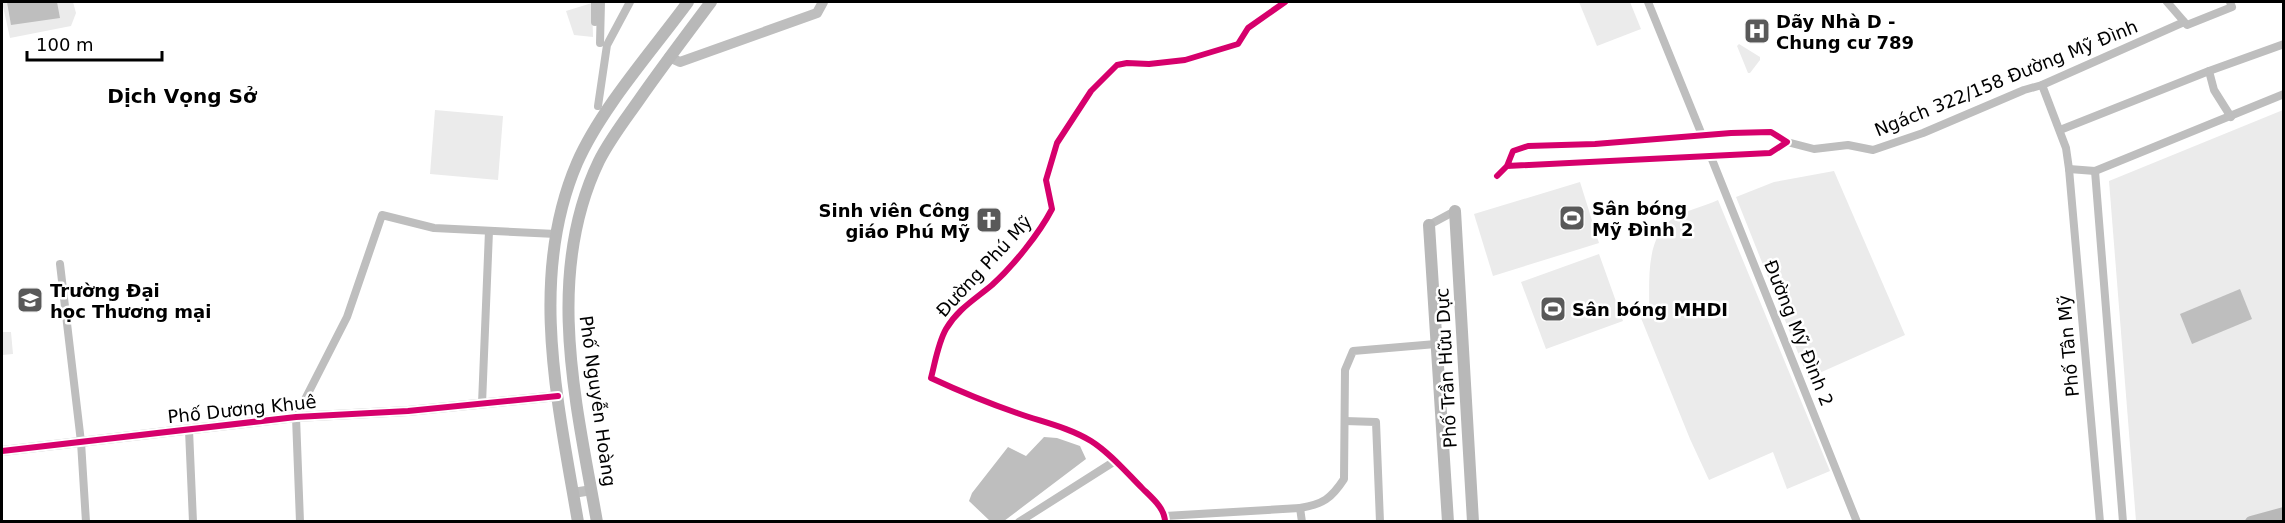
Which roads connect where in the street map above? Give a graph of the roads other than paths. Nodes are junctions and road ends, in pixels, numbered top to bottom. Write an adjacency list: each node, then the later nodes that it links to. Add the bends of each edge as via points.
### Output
1 (595, 2): 2 (street, via 597,42)
2 (602, 2)
3 (630, 2): 17 (street, via 607,45)
4 (688, 2): 30 (main road, Phố Nguyễn Hoàng, via 609,107 586,145 577,162)
5 (711, 2): 13 (main road, Phố Nguyễn Hoàng)
6 (823, 2): 13 (street, via 817,13 741,41 680,62)
7 (1285, 2): 40 (street, Đường Phú Mỹ, via 1248,28 1238,44 1185,60 1118,65 1091,91 1057,143 1049,163 1046,180 1052,209 1042,228 993,284 960,309 944,332 931,378 1019,414 1063,427 1092,442)
8 (1648, 2): 20 (street)
9 (2166, 2): 11 (street)
10 (2230, 2): 11 (street, Ngách 322/158 Đường Mỹ Đình, via 2232,7)
11 (2186, 23): 15 (street, Ngách 322/158 Đường Mỹ Đình)
12 (2283, 44): 14 (street)
13 (669, 57): 41 (main road, Phố Nguyễn Hoàng, via 600,160 572,244 568,275 569,338)
14 (2209, 71): 18 (street, via 2214,90); 19 (street)
15 (2042, 85): 19 (street, Phố Tân Mỹ); 21 (street, Ngách 322/158 Đường Mỹ Đình, via 1873,150 1848,145 1814,149)
16 (2283, 94): 18 (street)
17 (597, 106)
18 (2231, 117): 25 (street)
19 (2060, 130): 24 (street, Phố Tân Mỹ)
20 (1702, 135): 21 (street, via 1771,132); 23 (street, via 1528,146 1514,151)
21 (1787, 142): 22 (street, via 1770,153)
22 (1711, 157): 23 (street); 56 (street, Đường Mỹ Đình 2)
23 (1507, 166): 26 (street)
24 (2069, 169): 25 (street); 57 (street, Phố Tân Mỹ)
25 (2096, 171): 58 (street)
26 (1497, 176)
27 (1455, 212): 28 (street); 55 (main road, Phố Trần Hữu Dực)
28 (1428, 225): 32 (main road, Phố Trần Hữu Dực)
29 (489, 231): 30 (street); 34 (street); 35 (street, via 434,228 382,215 347,317)
30 (556, 234): 33 (main road, Phố Nguyễn Hoàng, via 549,310)
31 (60, 264): 38 (street)
32 (1436, 344): 36 (street, via 1353,351 1345,370); 54 (main road, Phố Trần Hữu Dực)
33 (558, 396): 34 (street, Phố Dương Khuê); 42 (main road, Phố Nguyễn Hoàng)
34 (482, 404): 35 (street, Phố Dương Khuê)
35 (296, 417): 37 (street, Phố Dương Khuê); 48 (street)
36 (1345, 421): 43 (street, via 1344,479 1319,505); 53 (street, via 1376,422)
37 (189, 430): 38 (street, Phố Dương Khuê); 47 (street)
38 (81, 442): 39 (street, Phố Dương Khuê); 46 (street)
39 (2, 451)
40 (1115, 461): 45 (street, Đường Phú Mỹ, via 1157,504); 51 (street)
41 (592, 490): 42 (street); 50 (main road, Phố Nguyễn Hoàng)
42 (573, 493): 49 (main road, Phố Nguyễn Hoàng)
43 (1300, 508): 45 (street); 52 (street)
44 (2283, 513): 59 (main road)
45 (1165, 519)
46 (86, 522)
47 (193, 522)
48 (300, 522)
49 (578, 522)
50 (597, 522)
51 (1019, 522)
52 (1302, 522)
53 (1380, 522)
54 (1448, 522)
55 (1473, 522)
56 (1857, 522)
57 (2100, 522)
58 (2123, 522)
59 (2251, 522)

